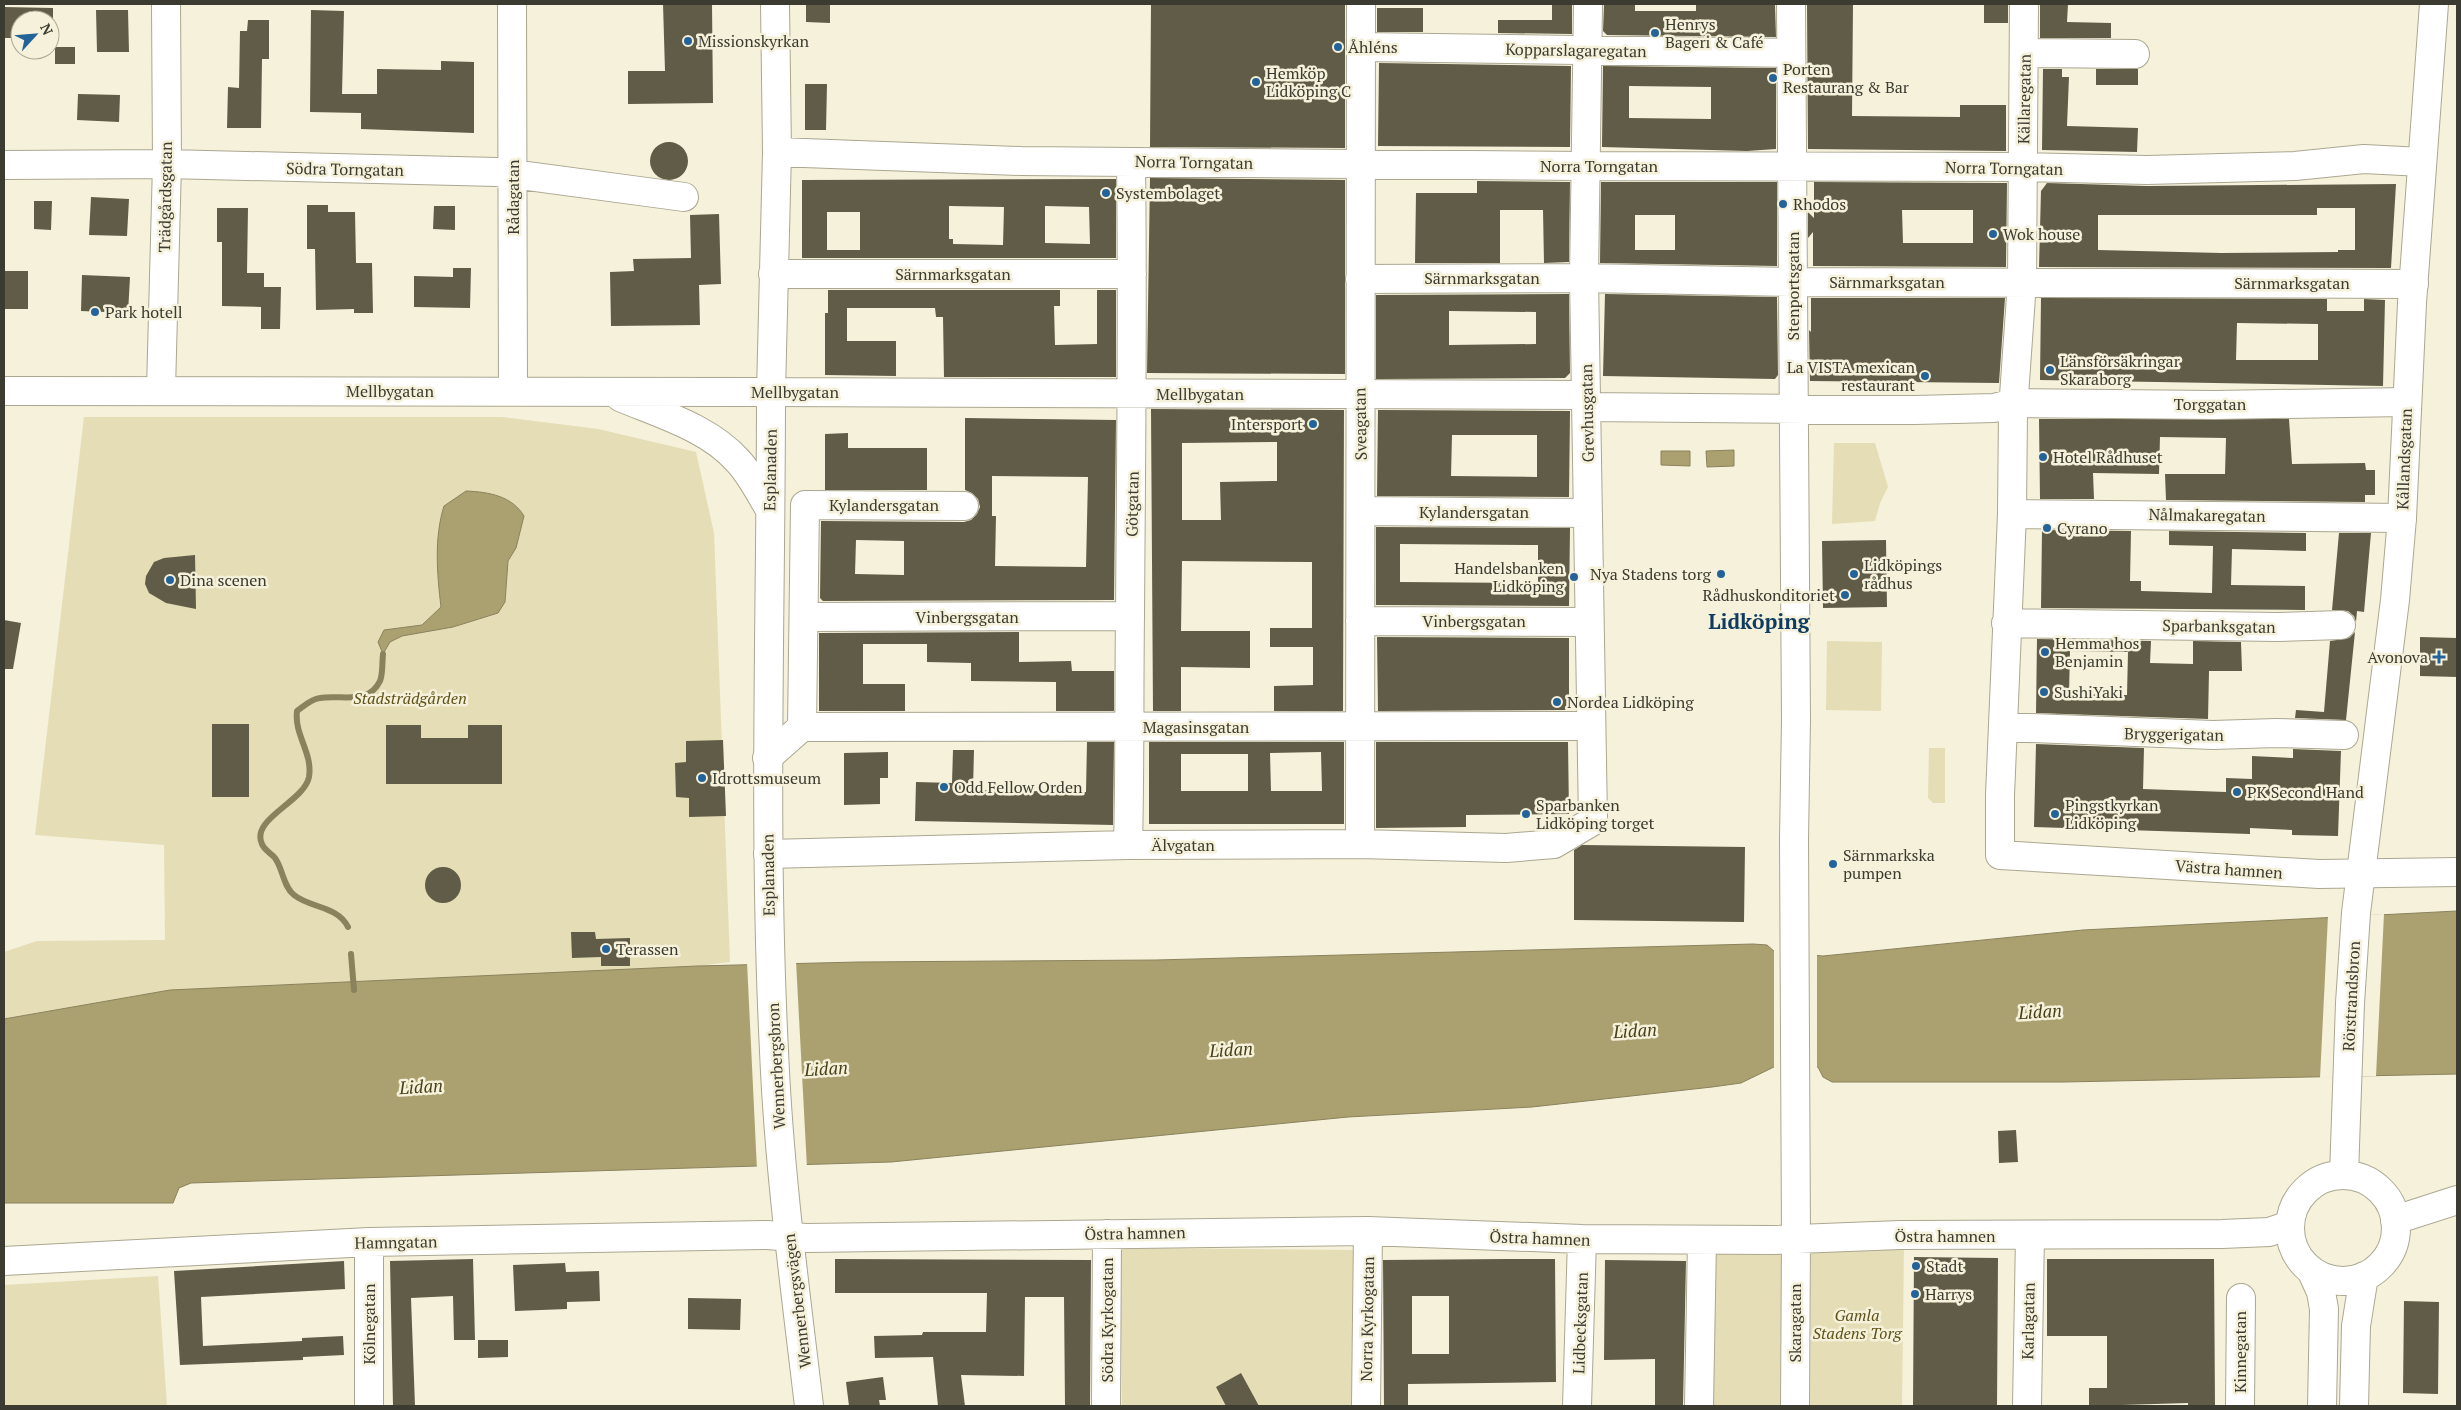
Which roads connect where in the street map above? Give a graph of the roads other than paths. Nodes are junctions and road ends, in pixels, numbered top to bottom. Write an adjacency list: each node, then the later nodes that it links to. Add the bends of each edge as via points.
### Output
1 (166, 4): 18 (street, Trädgårdsgatan)
2 (512, 4): 23 (street, Rådagatan)
3 (774, 4): 14 (street, Esplanaden)
4 (1361, 4): 9 (street, Sveagatan)
5 (1588, 4): 10 (street, Grevhusgatan)
6 (1791, 4): 11 (street, Stenportsgatan)
7 (2024, 4): 12 (street, Källaregatan)
8 (2434, 4): 16 (street, Kållandsgatan)
9 (1361, 47): 10 (street, Kopparslagaregatan); 19 (street, Sveagatan)
10 (1587, 50): 11 (street, Kopparslagaregatan); 20 (street, Grevhusgatan)
11 (1791, 52): 21 (street, Stenportsgatan)
12 (2024, 53): 13 (street); 22 (street, Källaregatan)
13 (2134, 54)
14 (777, 152): 15 (street, Norra Torngatan); 25 (street, Esplanaden)
15 (1131, 162): 19 (street, Norra Torngatan); 26 (street, Götgatan)
16 (2422, 162): 22 (street, Norra Torngatan, via 2364,159 2295,166 2147,170); 31 (street, Kållandsgatan)
17 (4, 164): 18 (street, Södra Torngatan)
18 (167, 164): 23 (street, Södra Torngatan); 32 (street, Trädgårdsgatan)
19 (1361, 164): 20 (street, Norra Torngatan); 28 (street, Sveagatan)
20 (1584, 166): 21 (street, Norra Torngatan); 27 (street, Grevhusgatan)
21 (1792, 166): 22 (street, Norra Torngatan); 29 (street, Stenportsgatan)
22 (2023, 167): 30 (street, Källaregatan)
23 (513, 174): 24 (street, Södra Torngatan); 33 (street, Rådagatan)
24 (684, 196)
25 (773, 274): 26 (street, Särnmarksgatan); 36 (street, Esplanaden)
26 (1132, 274): 37 (street, Götgatan)
27 (1584, 278): 28 (street, Särnmarksgatan); 29 (street, Särnmarksgatan); 39 (street, Grevhusgatan)
28 (1360, 279): 38 (street, Sveagatan)
29 (1793, 282): 30 (street, Särnmarksgatan); 42 (street, Stenportsgatan)
30 (2022, 282): 31 (street, Särnmarksgatan); 41 (street, Källaregatan)
31 (2414, 284): 40 (street, Kållandsgatan)
32 (161, 390): 33 (street, Mellbygatan); 34 (street, Mellbygatan)
33 (513, 390): 35 (street, Mellbygatan)
34 (4, 391)
35 (608, 392): 36 (street, Mellbygatan); 44 (street, via 698,431 724,447 739,462)
36 (771, 392): 37 (street, Mellbygatan); 44 (street, Esplanaden)
37 (1133, 393): 38 (street, Mellbygatan); 49 (street, Götgatan)
38 (1359, 395): 39 (street, Mellbygatan); 45 (street, Sveagatan)
39 (1587, 401): 42 (street, Mellbygatan); 46 (street, Grevhusgatan)
40 (2406, 402): 41 (street, Torggatan, via 2215,405); 48 (street, Kållandsgatan)
41 (2014, 403): 42 (street, Torggatan, via 1994,408); 47 (street)
42 (1794, 413): 70 (street, Stenportsgatan)
43 (964, 506): 50 (street, Kylandersgatan, via 805,505)
44 (770, 510): 61 (street, Esplanaden)
45 (1361, 511): 46 (street, Kylandersgatan); 51 (street, Sveagatan)
46 (1588, 513): 52 (street, Grevhusgatan)
47 (2012, 514): 48 (street, Nålmakaregatan); 53 (street)
48 (2402, 518): 67 (street, Kållandsgatan, via 2384,699)
49 (1130, 616): 50 (street, Vinbergsgatan); 58 (street, Götgatan)
50 (804, 617): 57 (street)
51 (1360, 621): 52 (street, Vinbergsgatan); 55 (street, Sveagatan)
52 (1588, 622): 56 (street, Grevhusgatan)
53 (2006, 623): 54 (street, Sparbanksgatan); 59 (street)
54 (2341, 625)
55 (1360, 726): 56 (street, Magasinsgatan); 58 (street, Magasinsgatan); 63 (street, Sveagatan)
56 (1590, 726): 62 (street, Grevhusgatan)
57 (802, 727): 58 (street, Magasinsgatan); 61 (street)
58 (1131, 727): 64 (street, Götgatan)
59 (2003, 727): 60 (street, Bryggerigatan, via 2174,734); 67 (street, Västra hamnen, via 2000,855 2318,874)
60 (2344, 735)
61 (767, 758): 65 (street, Esplanaden)
62 (1593, 821): 63 (street, Älvgatan, via 1554,844 1506,848)
63 (1360, 844): 64 (street, Älvgatan)
64 (1128, 845): 65 (street, Älvgatan)
65 (768, 854): 69 (street, Esplanaden)
66 (2457, 872): 67 (street, Västra hamnen)
67 (2361, 873): 68 (street, Kållandsgatan)
68 (2356, 914): 71 (street, Rörstrandsbron)
69 (770, 936): 72 (street, Wennerbergsbron)
70 (1794, 947): 81 (street, Skaragatan)
71 (2344, 1175): 74 (street, via 2362,1178 2378,1188 2389,1203); 75 (street, via 2328,1177 2307,1190 2293,1210)
72 (784, 1196): 79 (street, Wennerbergsvägen)
73 (2457, 1200): 74 (street)
74 (2395, 1220): 86 (street, via 2395,1238 2389,1254)
75 (2290, 1225): 78 (street, Östra hamnen, via 2269,1232 2222,1234); 85 (street, via 2297,1255)
76 (1368, 1231): 77 (street, Östra hamnen); 80 (street, Östra hamnen); 91 (street, Norra Kyrkogatan)
77 (1107, 1234): 79 (street, Östra hamnen); 90 (street, Södra Kyrkogatan)
78 (2030, 1235): 81 (street, Östra hamnen); 95 (street, Karlagatan)
79 (789, 1237): 83 (street, Hamngatan); 89 (street, Wennerbergsvägen)
80 (1582, 1239): 82 (street, Östra hamnen); 92 (street, Lidbecksgatan)
81 (1796, 1239): 82 (street, Östra hamnen); 94 (street, Skaragatan)
82 (1702, 1240): 93 (street)
83 (369, 1242): 84 (street, Hamngatan); 88 (street, Kölnegatan)
84 (4, 1261)
85 (2311, 1270): 86 (street, via 2336,1280); 97 (street, via 2321,1292 2324,1309)
86 (2364, 1276): 98 (street, via 2356,1326)
87 (2241, 1298): 96 (street, Kinnegatan)
88 (369, 1406)
89 (809, 1406)
90 (1106, 1406)
91 (1366, 1406)
92 (1577, 1406)
93 (1699, 1406)
94 (1795, 1406)
95 (2027, 1406)
96 (2240, 1406)
97 (2322, 1406)
98 (2354, 1406)

